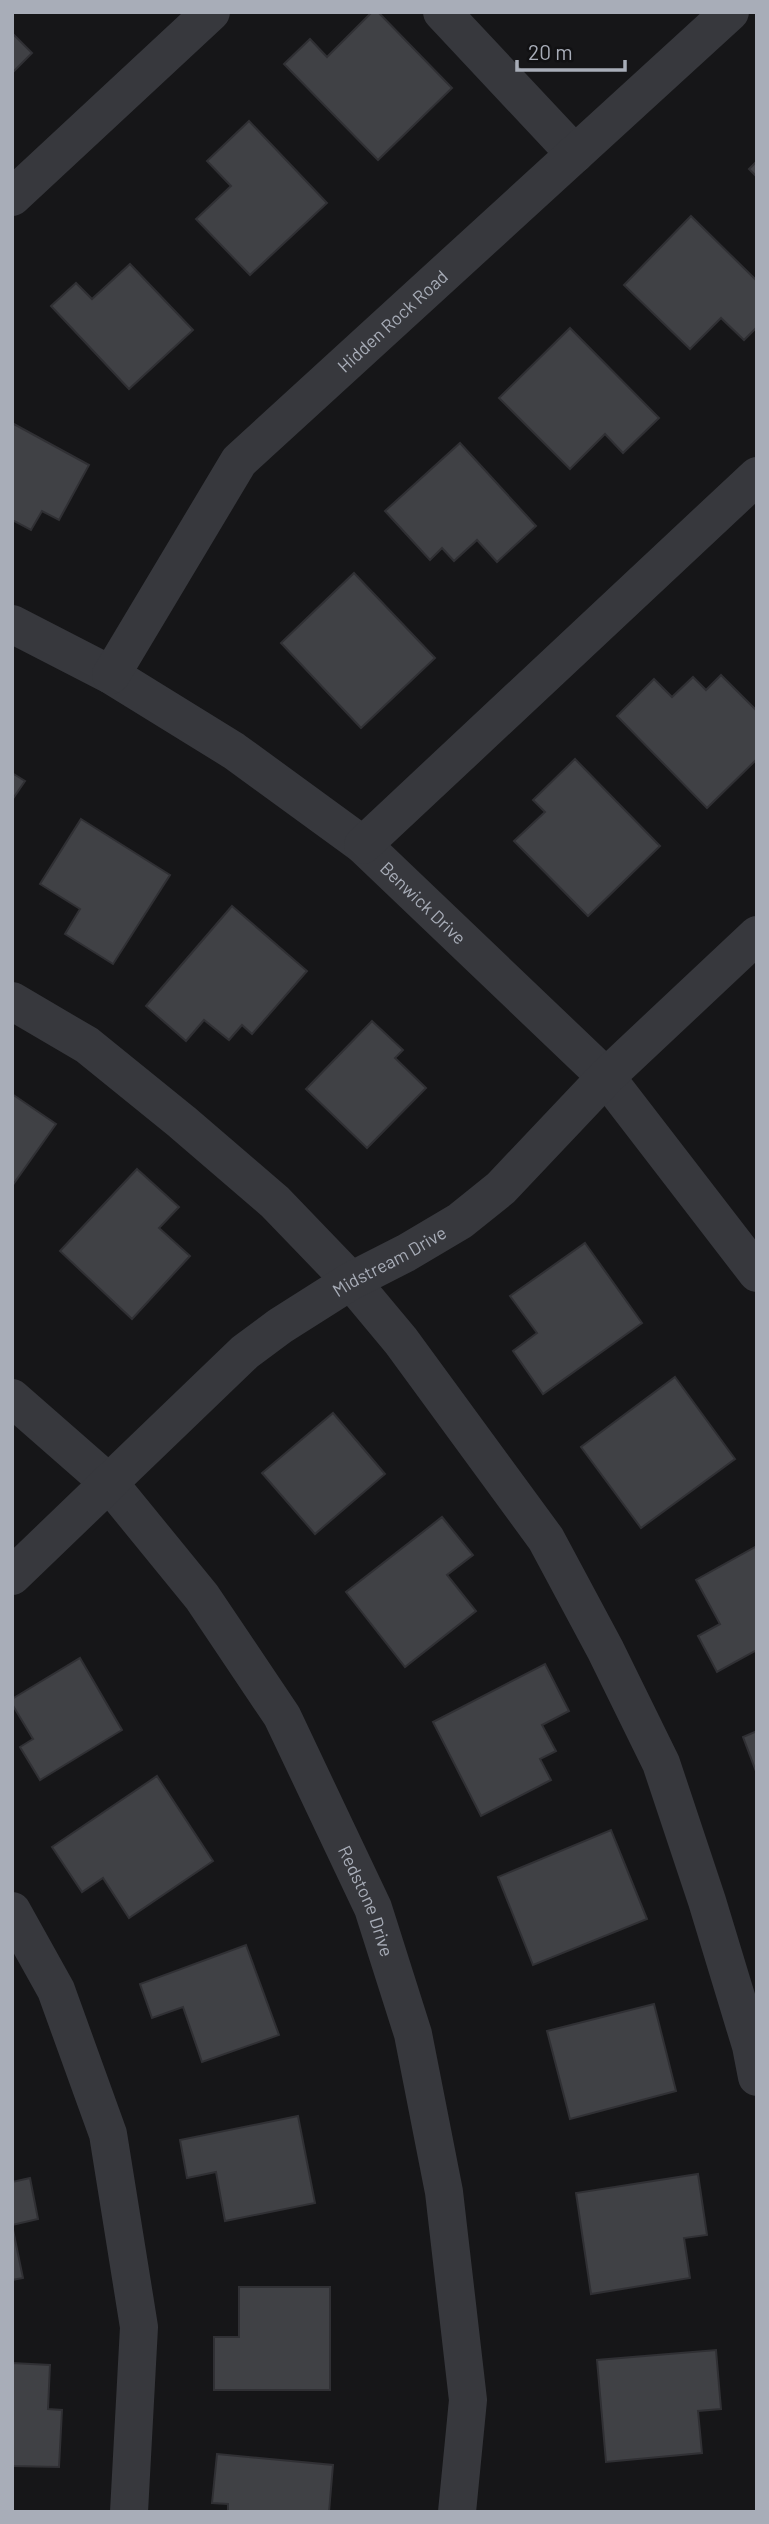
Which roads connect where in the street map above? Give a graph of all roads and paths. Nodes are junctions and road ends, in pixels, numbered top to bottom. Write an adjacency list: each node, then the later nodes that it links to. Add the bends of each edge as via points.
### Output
1 (211, 12): 5 (street)
2 (442, 12): 4 (street)
3 (730, 12): 4 (street, Hidden Rock Road)
4 (575, 154): 8 (street, Hidden Rock Road, via 239,461)
5 (12, 197)
6 (757, 476): 9 (street)
7 (12, 624): 8 (street, Benwick Drive)
8 (111, 675): 9 (street, Benwick Drive, via 234,751)
9 (363, 845): 12 (street, Benwick Drive)
10 (757, 935): 12 (street, Midstream Drive)
11 (12, 1000): 14 (street, via 87,1045 182,1122 275,1202)
12 (606, 1077): 13 (street, Benwick Drive); 14 (street, Midstream Drive, via 501,1188 460,1221)
13 (757, 1273)
14 (351, 1281): 16 (street, Midstream Drive, via 245,1352); 19 (street, via 401,1341 546,1539 606,1651 661,1763 707,1901)
15 (12, 1398): 16 (street, Redstone Drive)
16 (109, 1483): 17 (street, Midstream Drive); 21 (street, Redstone Drive, via 202,1597 282,1716 373,1908 413,2034 444,2192 468,2400)
17 (12, 1576)
18 (12, 1911): 20 (street, via 56,1990 108,2134 139,2327)
19 (757, 2077)
20 (129, 2512)
21 (457, 2512)

